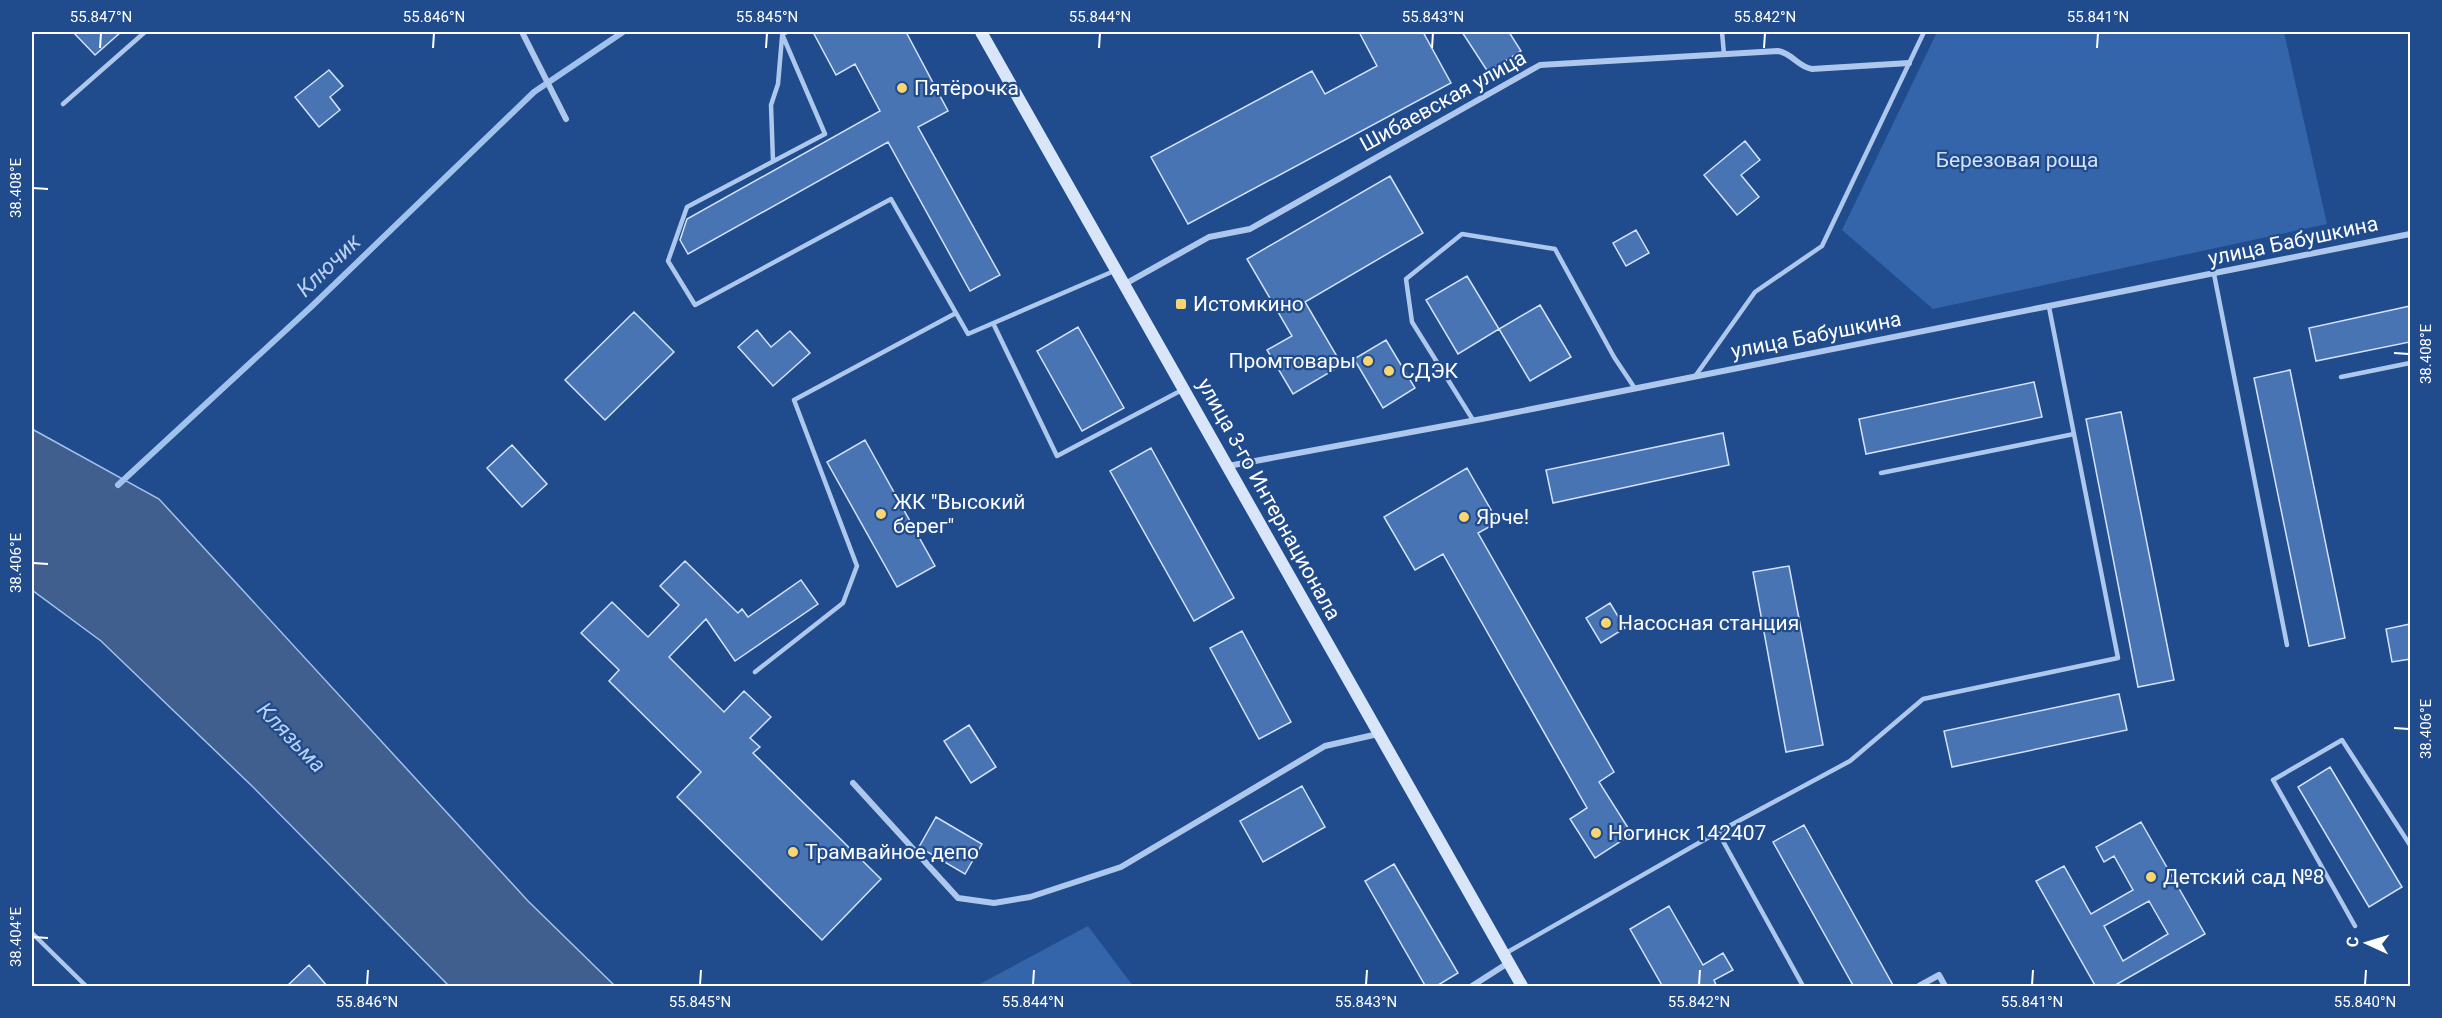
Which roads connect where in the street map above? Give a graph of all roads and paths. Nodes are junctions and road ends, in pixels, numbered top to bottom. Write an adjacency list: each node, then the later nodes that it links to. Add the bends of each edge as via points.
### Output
1 (145, 32): 9 (lane)
2 (522, 32): 10 (street)
3 (981, 32): 13 (main road, улица 3-го Интернационала)
4 (1722, 32): 7 (lane)
5 (1924, 32): 8 (lane)
6 (785, 33): 11 (lane, via 771,105); 11 (lane, via 825,134)
7 (1724, 54): 8 (street, Шибаевская улица, via 1784,52 1812,69); 15 (street, Шибаевская улица, via 1540,65 1250,229 1209,237)
8 (1908, 63): 20 (lane, via 1821,246 1755,292)
9 (63, 104)
10 (566, 119)
11 (773, 162): 17 (lane, via 687,207 668,261 695,305 891,199)
12 (2410, 234): 14 (street, улица Бабушкина)
13 (1116, 270): 15 (main road, улица 3-го Интернационала); 18 (lane)
14 (2214, 274): 16 (street, улица Бабушкина); 28 (lane)
15 (1125, 284): 23 (main road, улица 3-го Интернационала)
16 (2049, 307): 20 (street, улица Бабушкина); 25 (lane)
17 (956, 313): 18 (lane, via 968,334); 29 (lane, via 794,399 857,566 843,603)
18 (993, 323): 23 (lane, via 1057,456)
19 (2410, 363): 21 (lane)
20 (1696, 375): 22 (street, улица Бабушкина)
21 (2341, 377)
22 (1634, 387): 24 (street, улица Бабушкина); 24 (lane, via 1555,249 1462,234 1406,279 1412,322)
23 (1184, 389): 26 (main road, улица 3-го Интернационала)
24 (1473, 420): 26 (street, улица Бабушкина)
25 (2074, 434): 27 (lane); 32 (lane, via 2118,658 1923,699 1850,761)
26 (1228, 466): 30 (main road, улица 3-го Интернационала)
27 (1881, 473)
28 (2287, 645)
29 (755, 672)
30 (1379, 734): 31 (street, via 1325,746 1121,867 1030,897 994,903 958,898); 36 (main road, улица 3-го Интернационала)
31 (853, 783)
32 (1718, 832): 36 (lane); 40 (lane)
33 (2410, 845): 34 (lane, via 2342,740 2273,780)
34 (2355, 926)
35 (32, 933): 37 (lane)
36 (1505, 959): 38 (street); 39 (main road, улица 3-го Интернационала)
37 (86, 987)
38 (1472, 987)
39 (1522, 987)
40 (1803, 987)
41 (1919, 987): 42 (street, via 1939,975)
42 (1945, 987)

